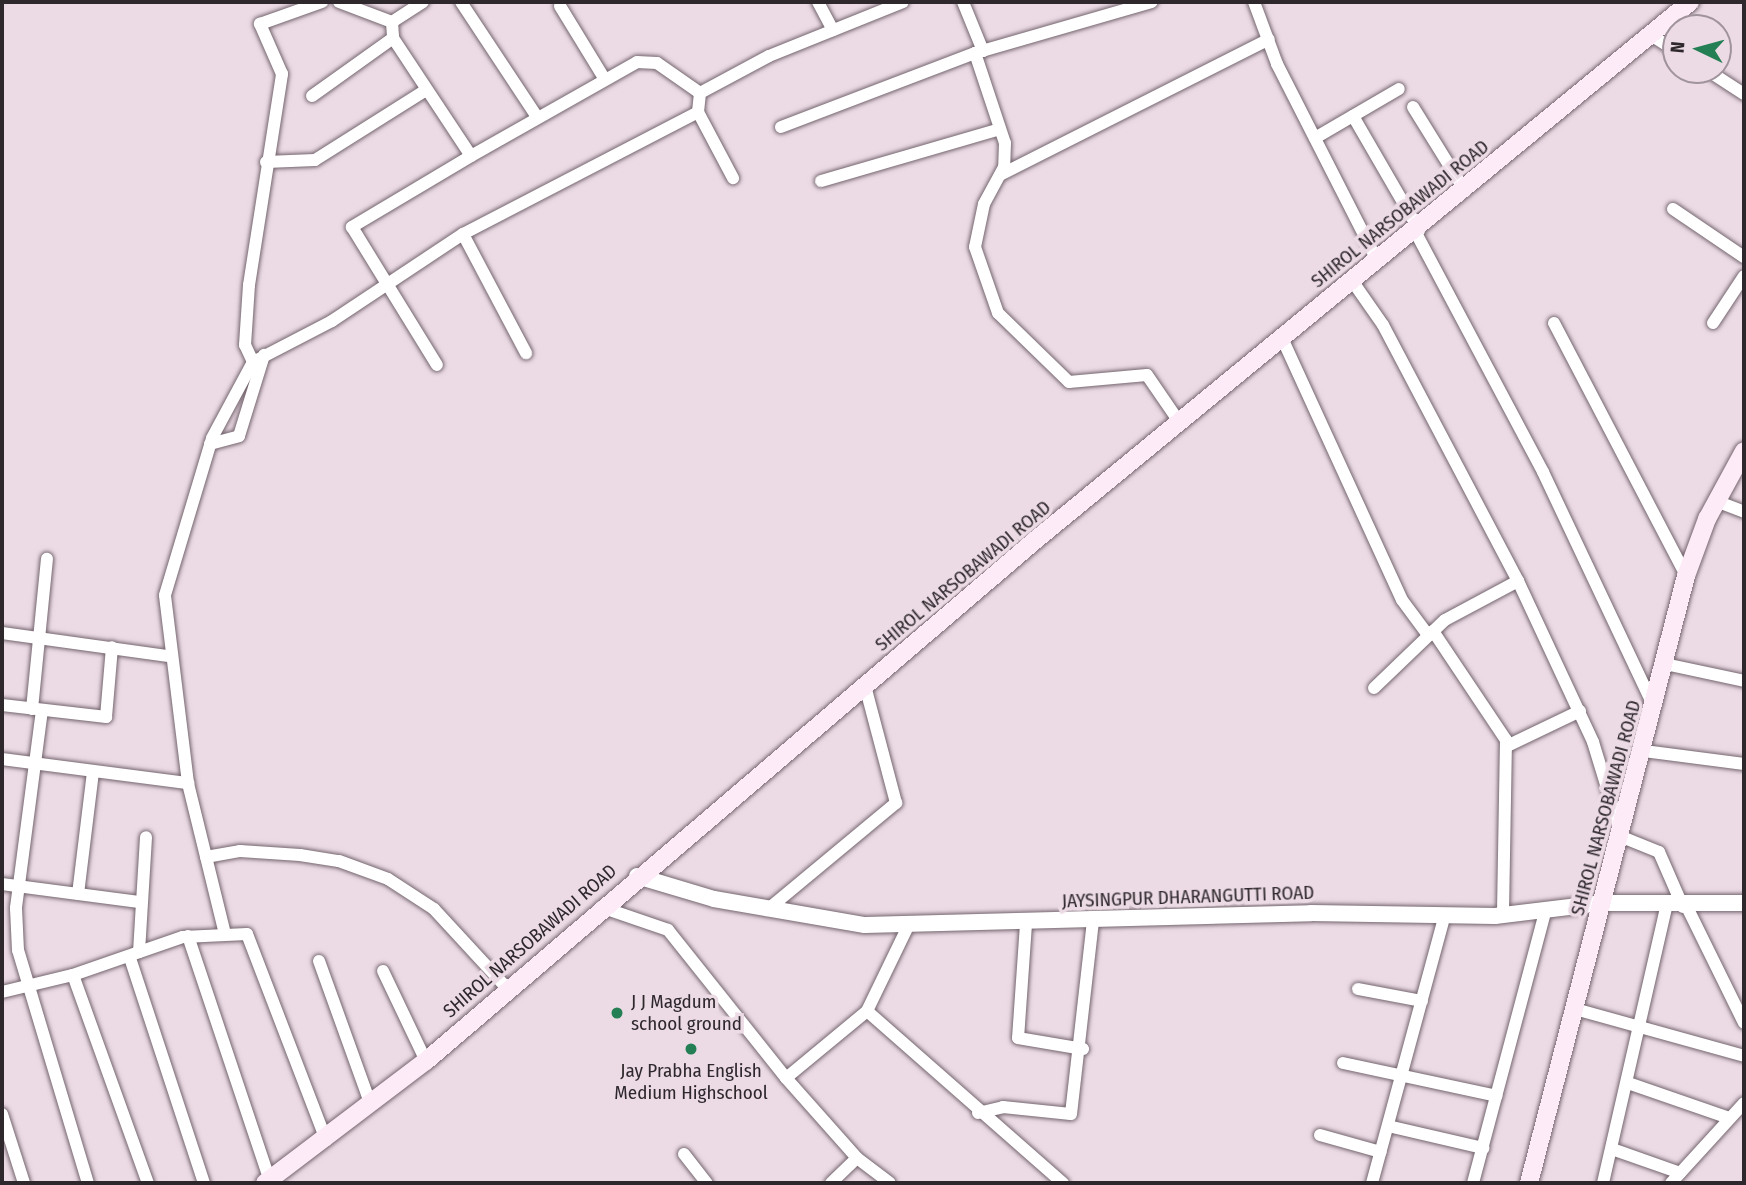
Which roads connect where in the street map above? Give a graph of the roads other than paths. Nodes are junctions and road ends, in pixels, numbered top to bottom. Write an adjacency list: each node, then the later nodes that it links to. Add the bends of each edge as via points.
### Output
1 (322, 2): 34 (street, via 260,24 282,74)
2 (339, 2): 12 (street)
3 (423, 2): 12 (street)
4 (461, 2): 29 (street)
5 (818, 2): 13 (street)
6 (963, 2): 18 (street)
7 (1152, 2): 18 (street)
8 (1254, 2): 16 (street)
9 (1690, 2): 14 (main road, SHIROL NARSOBAWADI ROAD)
10 (895, 3): 13 (street)
11 (560, 6): 19 (street)
12 (393, 22): 15 (street)
13 (833, 30): 23 (street)
14 (1651, 35): 17 (street); 38 (main road, SHIROL NARSOBAWADI ROAD)
15 (393, 38): 22 (street); 25 (street)
16 (1269, 39): 32 (street); 35 (street)
17 (1662, 42)
18 (979, 52): 30 (street); 31 (street)
19 (604, 78): 23 (street, via 647,60); 29 (street)
20 (1729, 84): 24 (street)
21 (1399, 89): 28 (street)
22 (426, 90): 33 (street); 34 (street, via 314,160)
23 (700, 93): 27 (street)
24 (1744, 94)
25 (312, 96)
26 (1413, 107): 38 (street)
27 (698, 112): 36 (street); 41 (street)
28 (1353, 116): 32 (street); 40 (street)
29 (537, 117): 33 (street)
30 (780, 128)
31 (1000, 129): 35 (street); 37 (street)
32 (1315, 138): 43 (street)
33 (471, 156): 46 (street, via 352,227)
34 (267, 162): 51 (street, via 245,345)
35 (1000, 175): 53 (street, via 984,204 975,247 1008,328 1076,385 1127,372 1147,375)
36 (733, 178)
37 (821, 181)
38 (1465, 191): 40 (main road, SHIROL NARSOBAWADI ROAD)
39 (1673, 209): 42 (street)
40 (1417, 232): 43 (main road, SHIROL NARSOBAWADI ROAD); 71 (street, via 1543,472)
41 (463, 234): 46 (street); 50 (street)
42 (1744, 257)
43 (1378, 262): 45 (main road, SHIROL NARSOBAWADI ROAD)
44 (1744, 276): 48 (street)
45 (1353, 282): 49 (main road, SHIROL NARSOBAWADI ROAD); 60 (street, via 1383,325)
46 (389, 283): 51 (street, via 332,321); 52 (street)
47 (1554, 323): 59 (street)
48 (1713, 323)
49 (1282, 338): 53 (main road, SHIROL NARSOBAWADI ROAD); 62 (street, via 1402,600)
50 (526, 352)
51 (259, 359): 54 (street); 54 (street, via 239,436)
52 (437, 365)
53 (1180, 423): 68 (main road, SHIROL NARSOBAWADI ROAD)
54 (210, 444): 65 (street, via 167,572)
55 (1744, 453): 56 (main road, SHIROL NARSOBAWADI ROAD)
56 (1716, 501): 57 (street); 59 (main road, SHIROL NARSOBAWADI ROAD)
57 (1744, 512)
58 (47, 559): 63 (street)
59 (1686, 576): 66 (main road, SHIROL NARSOBAWADI ROAD)
60 (1518, 581): 62 (street); 73 (street)
61 (2, 633): 63 (street)
62 (1430, 633): 69 (street); 74 (street)
63 (37, 637): 64 (street); 72 (street)
64 (112, 647): 65 (street); 72 (street, via 106,717)
65 (167, 656): 80 (street)
66 (1665, 664): 67 (street); 71 (main road, SHIROL NARSOBAWADI ROAD)
67 (1744, 681)
68 (865, 687): 84 (main road, SHIROL NARSOBAWADI ROAD); 93 (street, via 896,803)
69 (1374, 688)
70 (2, 705): 72 (street)
71 (1654, 708): 75 (main road, SHIROL NARSOBAWADI ROAD)
72 (37, 709): 77 (street)
73 (1580, 711): 74 (street); 82 (street)
74 (1507, 746): 96 (street)
75 (1644, 751): 78 (street); 82 (main road, SHIROL NARSOBAWADI ROAD)
76 (2, 759): 77 (street)
77 (35, 763): 79 (street); 86 (street)
78 (1744, 764)
79 (93, 771): 80 (street); 87 (street)
80 (188, 783): 83 (street)
81 (146, 837): 88 (street)
82 (1622, 837): 89 (main road, SHIROL NARSOBAWADI ROAD); 92 (street, via 1659,852)
83 (206, 857): 100 (street); 107 (street, via 240,851 300,855 350,864 388,879 434,909)
84 (636, 876): 91 (main road, SHIROL NARSOBAWADI ROAD); 93 (street, JAYSINGPUR DHARANGUTTI ROAD)
85 (2, 884): 86 (street)
86 (20, 886): 87 (street); 106 (street, via 18,950)
87 (78, 894): 88 (street)
88 (139, 902): 102 (street)
89 (1603, 904): 92 (street, JAYSINGPUR DHARANGUTTI ROAD); 94 (street, JAYSINGPUR DHARANGUTTI ROAD); 111 (main road, SHIROL NARSOBAWADI ROAD)
90 (1744, 904): 92 (street, JAYSINGPUR DHARANGUTTI ROAD)
91 (600, 907): 107 (main road, SHIROL NARSOBAWADI ROAD); 120 (street, via 668,930)
92 (1679, 907): 113 (street); 114 (street)
93 (767, 910): 99 (street, JAYSINGPUR DHARANGUTTI ROAD, via 865,925)
94 (1545, 913): 96 (street, JAYSINGPUR DHARANGUTTI ROAD); 122 (street)
95 (1444, 915): 96 (street, JAYSINGPUR DHARANGUTTI ROAD); 97 (street, JAYSINGPUR DHARANGUTTI ROAD); 110 (street)
96 (1503, 916)
97 (1093, 920): 98 (street, JAYSINGPUR DHARANGUTTI ROAD); 115 (street)
98 (1026, 923): 99 (street, JAYSINGPUR DHARANGUTTI ROAD); 115 (street, via 1018,1038)
99 (909, 924): 112 (street)
100 (224, 930): 101 (street); 130 (street, via 255,943)
101 (188, 936): 102 (street); 137 (street)
102 (134, 955): 105 (street); 141 (street)
103 (319, 961): 123 (street)
104 (383, 971): 117 (street)
105 (73, 975): 106 (street); 140 (street)
106 (26, 984): 109 (street); 139 (street)
107 (506, 987): 117 (main road, SHIROL NARSOBAWADI ROAD)
108 (1358, 989): 110 (street)
109 (2, 992)
110 (1422, 1001): 119 (street)
111 (1574, 1009): 114 (street); 148 (main road, SHIROL NARSOBAWADI ROAD)
112 (867, 1011): 120 (street); 125 (street)
113 (1744, 1023)
114 (1642, 1025): 116 (street); 121 (street)
115 (1083, 1049): 125 (street, via 1068,1116 1003,1107)
116 (1744, 1056)
117 (426, 1060): 123 (main road, SHIROL NARSOBAWADI ROAD)
118 (1343, 1063): 119 (street)
119 (1402, 1074): 122 (street); 128 (street)
120 (786, 1078): 135 (street)
121 (1628, 1083): 127 (street); 132 (street)
122 (1497, 1096): 131 (street)
123 (370, 1103): 130 (main road, SHIROL NARSOBAWADI ROAD)
124 (1744, 1103): 127 (street)
125 (978, 1113): 145 (street)
126 (2, 1114): 138 (street)
127 (1726, 1117): 136 (street)
128 (1388, 1126): 131 (street); 133 (street)
129 (1320, 1135): 133 (street)
130 (326, 1140): 137 (main road, SHIROL NARSOBAWADI ROAD)
131 (1483, 1149): 147 (street)
132 (1612, 1149): 136 (street); 149 (street)
133 (1381, 1152): 146 (street)
134 (684, 1154): 142 (street)
135 (857, 1158): 143 (street); 144 (street)
136 (1676, 1178)
137 (268, 1182)
138 (24, 1183)
139 (88, 1183)
140 (148, 1183)
141 (204, 1183)
142 (707, 1183)
143 (831, 1183)
144 (890, 1183)
145 (1063, 1183)
146 (1372, 1183)
147 (1473, 1183)
148 (1529, 1183)
149 (1603, 1183)

